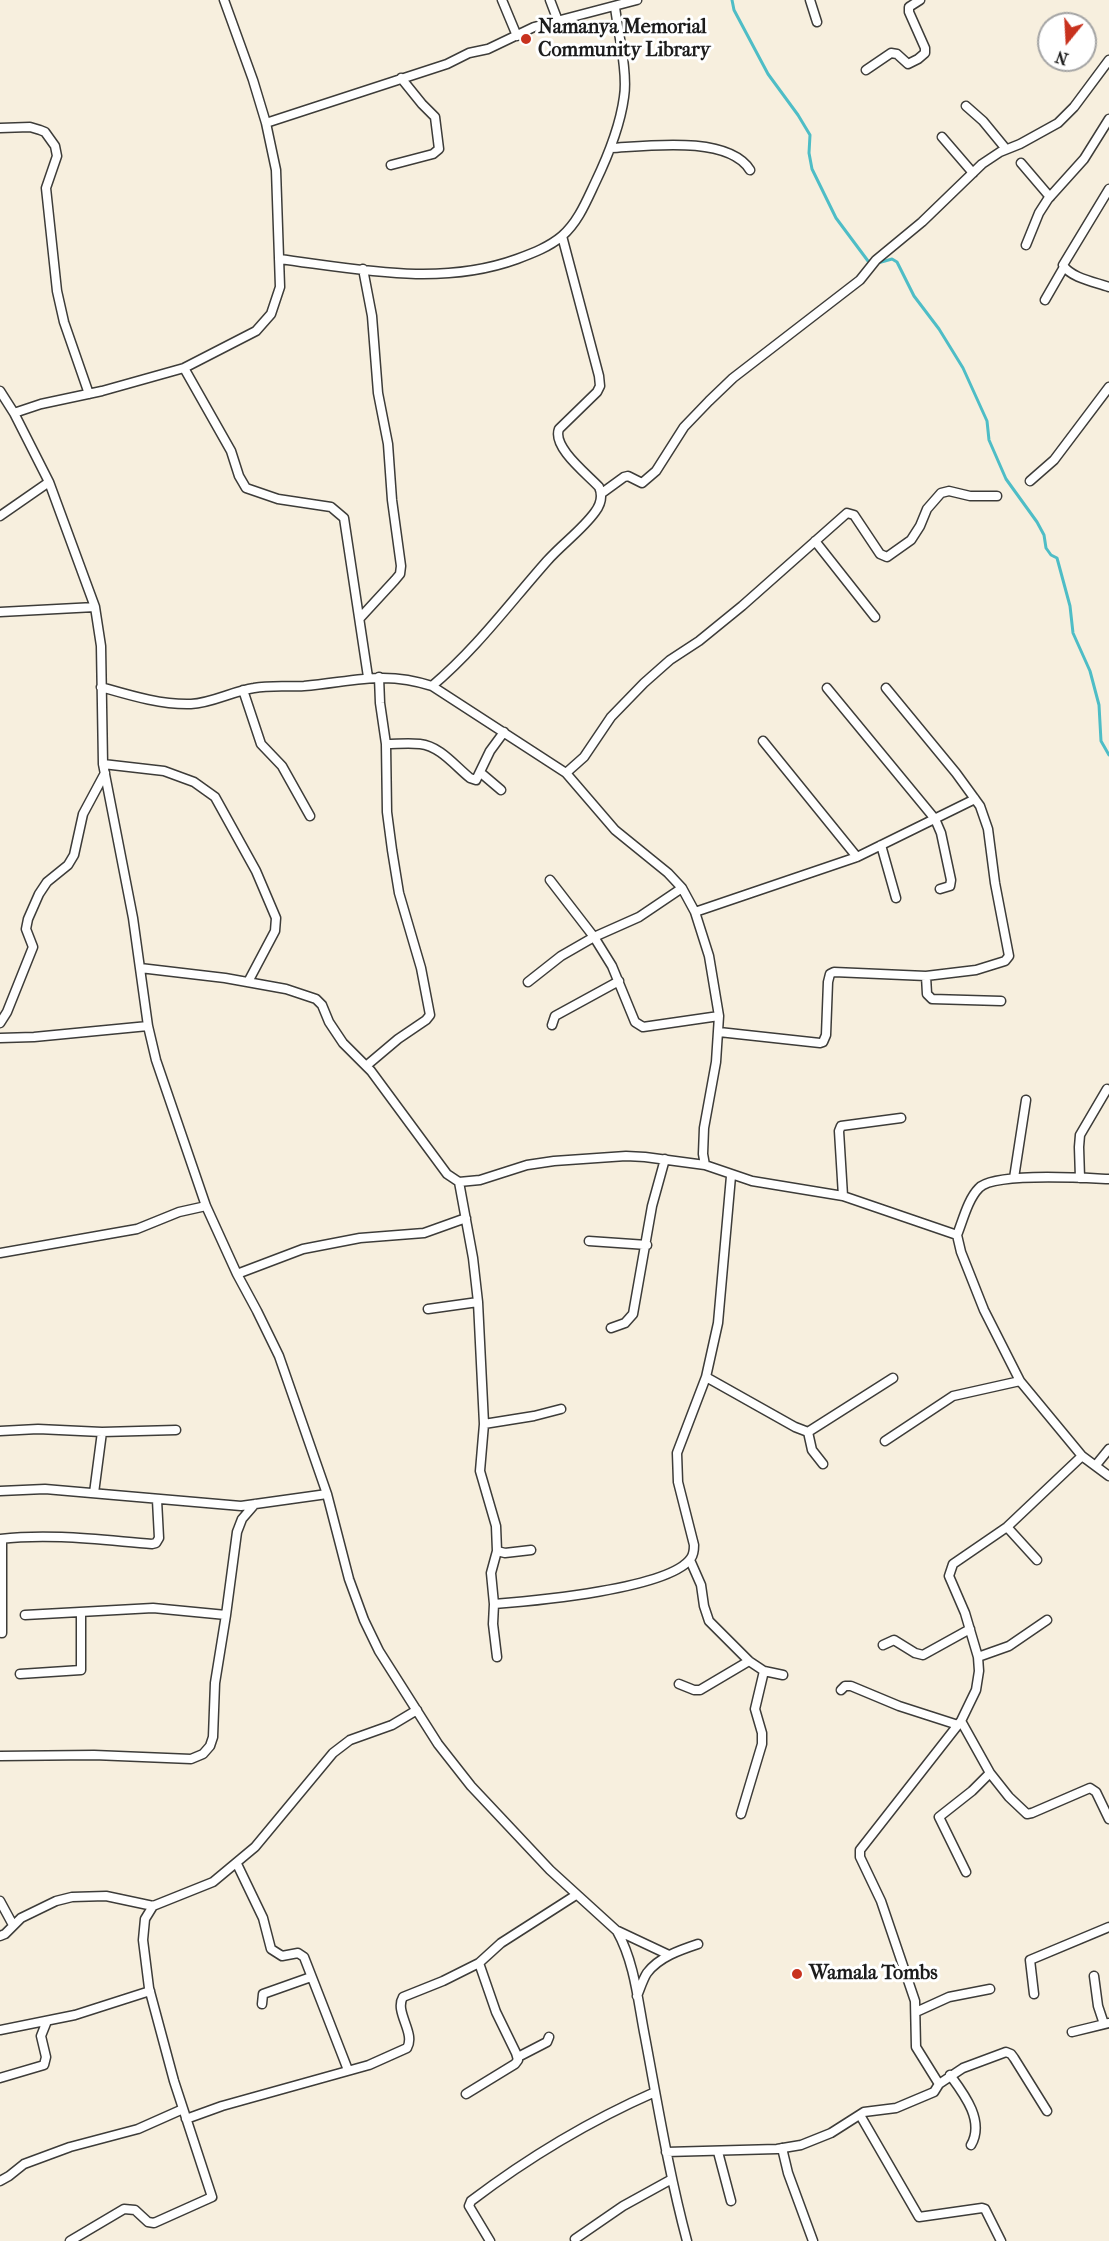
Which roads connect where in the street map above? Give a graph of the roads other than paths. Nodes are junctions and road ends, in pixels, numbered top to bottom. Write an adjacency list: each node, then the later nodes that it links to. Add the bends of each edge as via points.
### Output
1 (224, 0): 16 (street)
2 (502, 0): 10 (street)
3 (550, 0): 8 (street)
4 (637, 0): 7 (street)
5 (810, 0): 9 (street)
6 (920, 0): 12 (street, via 909,7 909,12 925,54 908,64 891,53)
7 (615, 7): 8 (street); 19 (street, via 624,97)
8 (558, 21): 10 (street)
9 (817, 22)
10 (518, 36): 13 (street)
11 (1109, 60): 20 (street, via 1058,123)
12 (866, 70)
13 (401, 78): 16 (street); 22 (street, via 435,117 439,149)
14 (966, 106): 20 (street)
15 (1109, 119): 26 (street, via 1084,159)
16 (266, 123): 29 (street, via 276,170)
17 (0, 128): 37 (street, via 40,130 55,146 57,156 46,188 57,291)
18 (942, 137): 24 (street)
19 (611, 148): 23 (street, via 689,144 732,154 744,160); 27 (street, via 584,208)
20 (1006, 149): 24 (street)
21 (1021, 163): 26 (street)
22 (391, 165)
23 (750, 170)
24 (973, 173): 41 (street, via 846,291 733,378 690,419 649,479 642,483 624,477)
25 (1109, 189): 30 (street)
26 (1050, 197): 28 (street)
27 (562, 236): 31 (street, via 531,254 476,270 446,274); 41 (street, via 600,386 559,429 558,440)
28 (1026, 245)
29 (279, 259): 31 (street); 34 (street, via 280,287 271,314 256,331)
30 (1064, 267): 32 (street); 33 (street)
31 (363, 269): 48 (street, via 401,566 400,574)
32 (1109, 287)
33 (1046, 300)
34 (184, 368): 37 (street); 48 (street, via 231,451 246,488 278,499 331,507 345,518)
35 (1109, 387): 39 (street, via 1054,460)
36 (0, 391): 38 (street)
37 (89, 394): 38 (street)
38 (14, 413): 40 (street)
39 (1030, 481)
40 (49, 482): 43 (street); 45 (street)
41 (602, 493): 51 (street, via 595,512 547,561 475,646)
42 (997, 496): 44 (street, via 949,491 941,494 927,509 911,540 887,557 880,554 850,513)
43 (0, 516)
44 (814, 542): 47 (street); 61 (street, via 742,606 637,689 611,717 584,757)
45 (95, 607): 46 (street); 52 (street, via 101,646)
46 (0, 612)
47 (875, 617)
48 (360, 618): 49 (street)
49 (368, 677): 50 (street); 55 (street)
50 (379, 677): 51 (street); 58 (street)
51 (432, 686): 56 (street)
52 (101, 687): 55 (street, via 143,698 192,704); 59 (street)
53 (827, 688): 65 (street)
54 (886, 688): 63 (street)
55 (243, 690): 64 (street, via 261,744 282,766)
56 (504, 732): 60 (street); 61 (street)
57 (763, 741): 67 (street)
58 (386, 744): 60 (street, via 422,744 442,753 474,780); 86 (street, via 392,850 430,1015)
59 (104, 768): 74 (street); 77 (street, via 164,771 194,782 214,797 256,871 276,918 275,931); 81 (street, via 83,814 74,855 47,882 28,919 26,929 33,947)
60 (481, 772): 62 (street)
61 (566, 773): 69 (street, via 615,830)
62 (501, 790)
63 (975, 799): 65 (street); 75 (street, via 986,818 1010,956 976,970)
64 (310, 816)
65 (935, 819): 66 (street); 70 (street, via 951,880 950,886)
66 (881, 845): 67 (street); 71 (street)
67 (857, 857): 72 (street)
68 (550, 880): 73 (street)
69 (682, 888): 72 (street); 73 (street, via 639,917)
70 (940, 890)
71 (896, 898)
72 (695, 912): 80 (street, via 709,956)
73 (594, 937): 76 (street); 78 (street)
74 (140, 968): 77 (street); 83 (street)
75 (926, 976): 79 (street, via 927,994 932,999); 84 (street, via 839,971 831,974 826,1035 820,1043)
76 (619, 981): 80 (street, via 632,1019 644,1027); 82 (street, via 555,1016)
77 (248, 982): 86 (street, via 316,999 344,1043)
78 (528, 982)
79 (1001, 1001)
80 (719, 1016): 84 (street)
81 (0, 1023)
82 (552, 1025)
83 (148, 1026): 85 (street); 98 (street)
84 (719, 1032): 91 (street, via 704,1128)
85 (0, 1038)
86 (366, 1066): 96 (street, via 447,1174)
87 (1107, 1089): 94 (street, via 1080,1136)
88 (1026, 1100): 93 (street)
89 (901, 1118): 97 (street, via 841,1126)
90 (665, 1159): 91 (street); 96 (street, via 626,1156 554,1161); 102 (street)
91 (705, 1166): 92 (street)
92 (731, 1176): 97 (street); 108 (street, via 718,1323)
93 (1014, 1178): 94 (street); 100 (street, via 990,1181 978,1188)
94 (1080, 1178): 95 (street)
95 (1109, 1179)
96 (459, 1182): 99 (street)
97 (843, 1196): 100 (street)
98 (207, 1206): 103 (street, via 136,1229); 104 (street)
99 (466, 1218): 104 (street, via 424,1233 360,1238 313,1247); 105 (street)
100 (957, 1235): 110 (street, via 984,1310)
101 (589, 1241): 102 (street)
102 (646, 1245): 107 (street, via 633,1314 625,1323)
103 (0, 1253)
104 (237, 1274): 125 (street, via 279,1356)
105 (478, 1302): 106 (street); 112 (street)
106 (428, 1309)
107 (611, 1328)
108 (706, 1377): 116 (street); 132 (street, via 677,1453 678,1482 694,1545)
109 (893, 1378): 116 (street)
110 (1020, 1381): 117 (street, via 953,1396); 119 (street)
111 (561, 1409): 112 (street)
112 (484, 1424): 131 (street, via 480,1470 496,1526)
113 (176, 1430): 115 (street)
114 (0, 1431): 115 (street)
115 (102, 1432): 124 (street)
116 (808, 1432): 120 (street, via 812,1450)
117 (885, 1441)
118 (1109, 1449): 121 (street)
119 (1082, 1456): 121 (street); 128 (street)
120 (823, 1464)
121 (1096, 1465): 122 (street)
122 (1109, 1476)
123 (0, 1491): 124 (street)
124 (94, 1493): 126 (street)
125 (327, 1494): 127 (street); 150 (street, via 364,1620)
126 (157, 1500): 127 (street); 129 (street, via 159,1538 152,1544 38,1536)
127 (255, 1504): 137 (street, via 237,1532)
128 (1007, 1527): 133 (street); 139 (street, via 953,1564 948,1572)
129 (1, 1539): 140 (street)
130 (531, 1550): 131 (street)
131 (497, 1551): 134 (street, via 490,1573)
132 (690, 1560): 134 (street, via 645,1582); 144 (street, via 701,1585 709,1621)
133 (1037, 1560)
134 (494, 1604): 142 (street)
135 (81, 1612): 136 (street); 137 (street, via 153,1608); 146 (street, via 81,1670)
136 (25, 1615)
137 (226, 1615): 152 (street, via 215,1683 213,1737 203,1754 191,1759)
138 (1047, 1620): 143 (street, via 1009,1646)
139 (970, 1629): 141 (street, via 923,1654 894,1640); 143 (street)
140 (2, 1633)
141 (883, 1645)
142 (497, 1657)
143 (978, 1657): 151 (street, via 975,1690)
144 (749, 1661): 145 (street); 148 (street, via 700,1690)
145 (764, 1671): 147 (street); 154 (street, via 755,1709 762,1744)
146 (20, 1674)
147 (783, 1675)
148 (679, 1684)
149 (841, 1690): 151 (street, via 850,1686 909,1710)
150 (417, 1710): 156 (street, via 392,1725 350,1740 333,1753); 158 (street, via 471,1786)
151 (959, 1723): 153 (street); 175 (street, via 870,1835 860,1854 881,1901)
152 (0, 1756)
153 (990, 1773): 155 (street, via 1027,1814 1090,1788 1096,1792); 157 (street, via 939,1817)
154 (741, 1814)
155 (1109, 1819)
156 (237, 1864): 160 (street, via 213,1882); 169 (street, via 263,1918 271,1949 282,1956 302,1954)
157 (966, 1872)
158 (576, 1895): 163 (street); 167 (street)
159 (0, 1901): 161 (street)
160 (153, 1906): 161 (street, via 106,1896 72,1897 56,1901); 171 (street, via 145,1920 143,1940)
161 (13, 1925): 164 (street)
162 (1109, 1927): 172 (street, via 1031,1960)
163 (617, 1931): 166 (street); 173 (street, via 624,1942)
164 (0, 1936)
165 (698, 1944): 166 (street)
166 (669, 1955): 173 (street, via 647,1973)
167 (479, 1963): 181 (street, via 496,2012); 182 (street, via 403,1997 400,2004 409,2046)
168 (1094, 1976): 177 (street, via 1098,2006)
169 (311, 1977): 174 (street, via 263,1994); 182 (street)
170 (990, 1989): 175 (street, via 949,1996)
171 (150, 1991): 176 (street); 188 (street)
172 (1034, 1994)
173 (637, 1996): 186 (street)
174 (262, 2004)
175 (916, 2012): 185 (street, via 916,2047)
176 (47, 2020): 178 (street); 184 (street, via 41,2036 44,2065)
177 (1106, 2023): 179 (street)
178 (0, 2030)
179 (1072, 2032)
180 (549, 2037): 181 (street, via 547,2042)
181 (518, 2057): 187 (street, via 515,2064)
182 (348, 2070): 191 (street)
183 (950, 2075): 185 (street); 189 (street, via 1006,2052); 192 (street, via 973,2114 976,2135)
184 (0, 2078)
185 (939, 2084): 190 (street, via 934,2092 896,2108)
186 (655, 2092): 194 (street); 201 (street, via 547,2147 471,2201 469,2206)
187 (466, 2094)
188 (183, 2109): 191 (street); 197 (street, via 138,2129 30,2161)
189 (1047, 2111)
190 (860, 2115): 193 (street, via 831,2133); 204 (street, via 919,2217 982,2208)
191 (186, 2119): 200 (street, via 212,2197 151,2223 135,2210 123,2209)
192 (971, 2145)
193 (782, 2148): 195 (street); 203 (street)
194 (666, 2152): 195 (street); 196 (street)
195 (718, 2152): 198 (street)
196 (672, 2179): 199 (street); 202 (street)
197 (0, 2181)
198 (731, 2201)
199 (575, 2239)
200 (70, 2241)
201 (490, 2241)
202 (687, 2241)
203 (813, 2241)
204 (1001, 2241)

